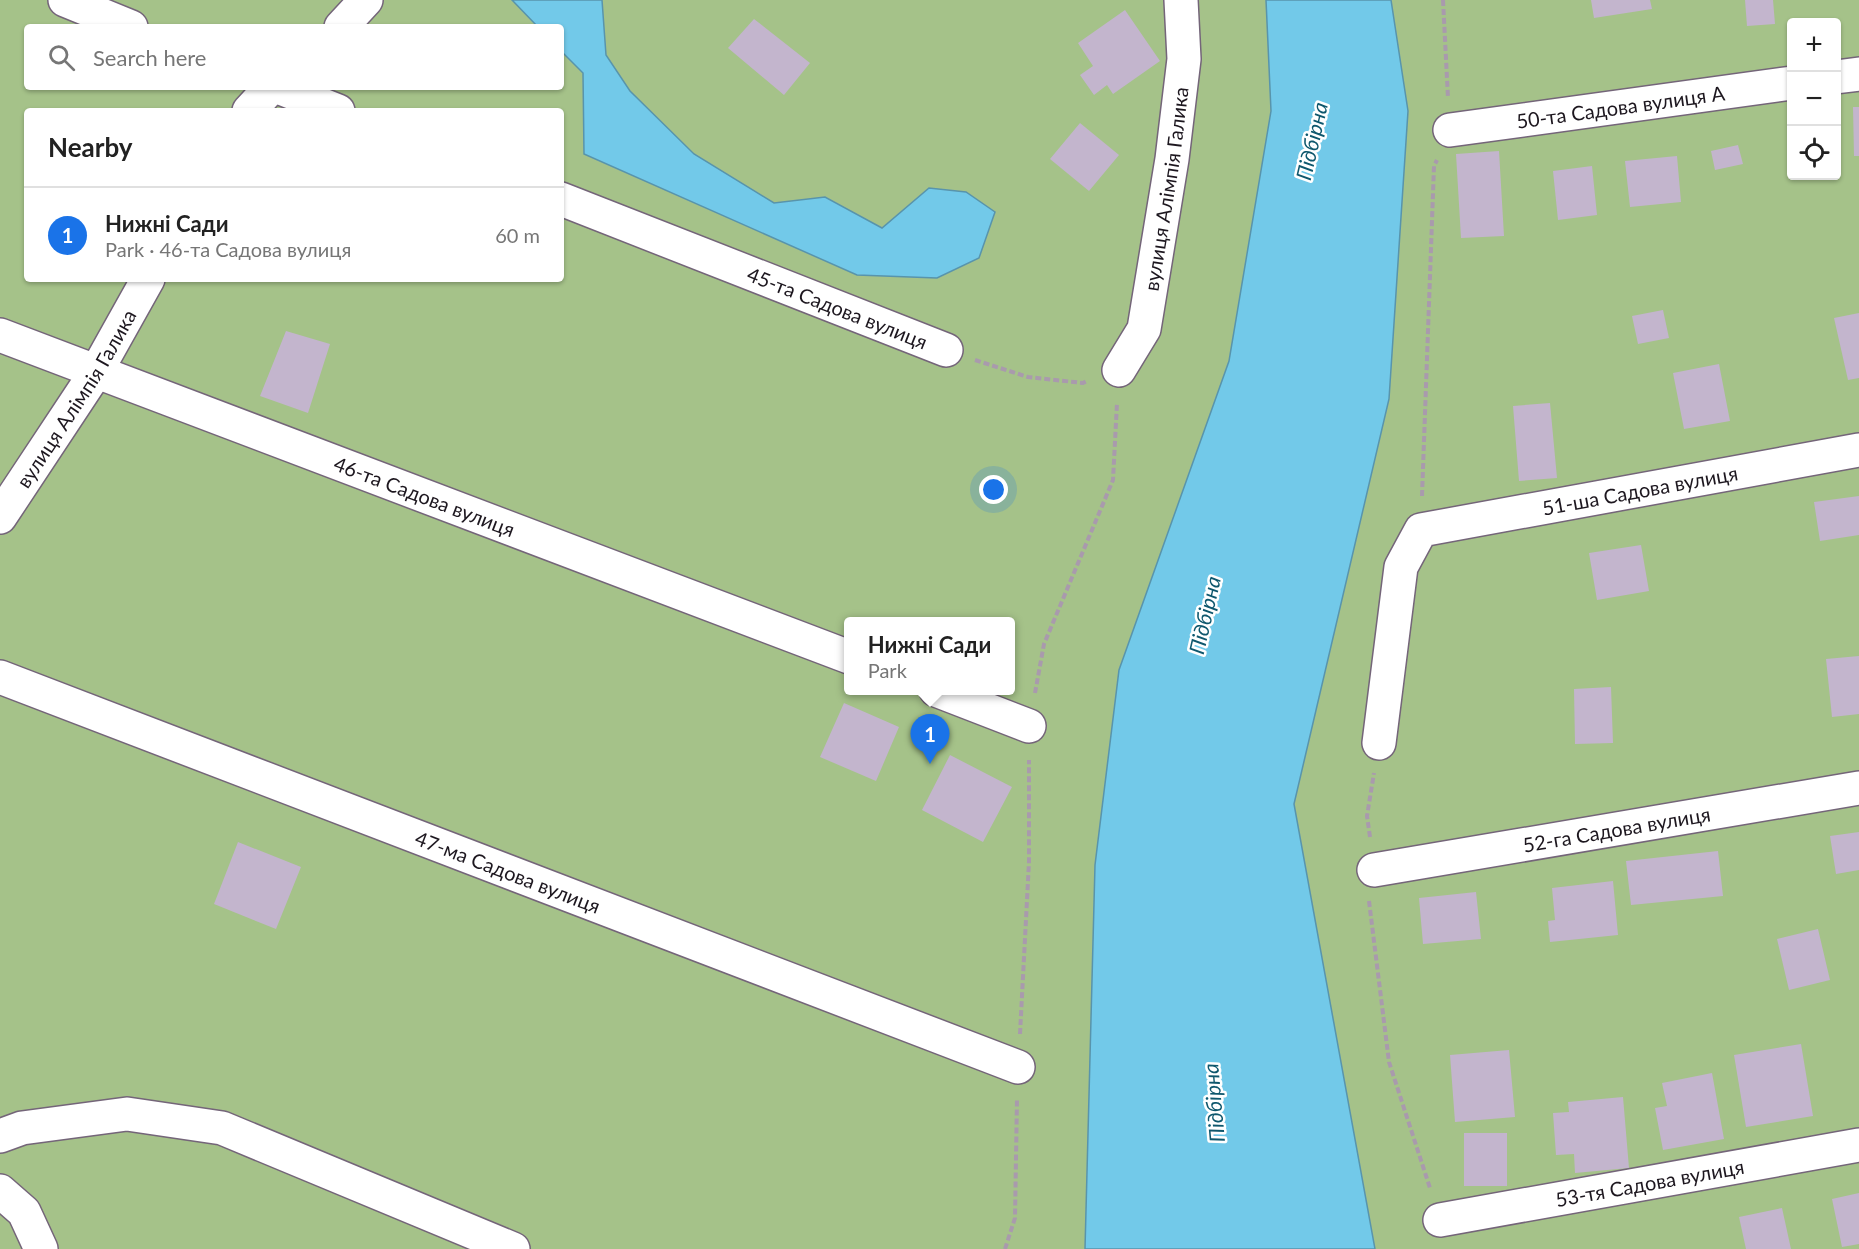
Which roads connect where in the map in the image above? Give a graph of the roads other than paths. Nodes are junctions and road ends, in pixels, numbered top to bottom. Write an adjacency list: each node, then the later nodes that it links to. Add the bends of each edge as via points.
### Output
1 (65, 0): 4 (street)
2 (366, 0): 5 (street)
3 (1181, 0): 18 (street, вулиця Алімпія Галика, via 1184,59 1144,329)
4 (124, 24)
5 (344, 24)
6 (1859, 74): 7 (street)
7 (1841, 76)
8 (1787, 84): 13 (street, 50-та Садова вулиця А)
9 (268, 90): 11 (street)
10 (286, 90): 12 (street)
11 (252, 108)
12 (330, 108)
13 (1450, 130)
14 (564, 200): 17 (street, 45-та Садова вулиця)
15 (146, 282): 19 (street, вулиця Алімпія Галика)
16 (0, 335): 19 (street, 46-та Садова вулиця)
17 (946, 350)
18 (1119, 370)
19 (96, 372): 21 (street, вулиця Алімпія Галика); 22 (street, 46-та Садова вулиця)
20 (1859, 450): 26 (street, 51-ша Садова вулиця, via 1421,530 1401,567)
21 (0, 517)
22 (844, 655)
23 (0, 677): 29 (street, 47-ма Садова вулиця)
24 (949, 695): 25 (street)
25 (1029, 726)
26 (1378, 743)
27 (1859, 788): 28 (street, 52-га Садова вулиця)
28 (1374, 870)
29 (1018, 1067)
30 (0, 1136): 35 (street, via 22,1128 127,1114 222,1128)
31 (1859, 1145): 33 (street, 53-тя Садова вулиця)
32 (0, 1191): 34 (street, via 24,1212)
33 (1440, 1220)
34 (41, 1249)
35 (513, 1249)

